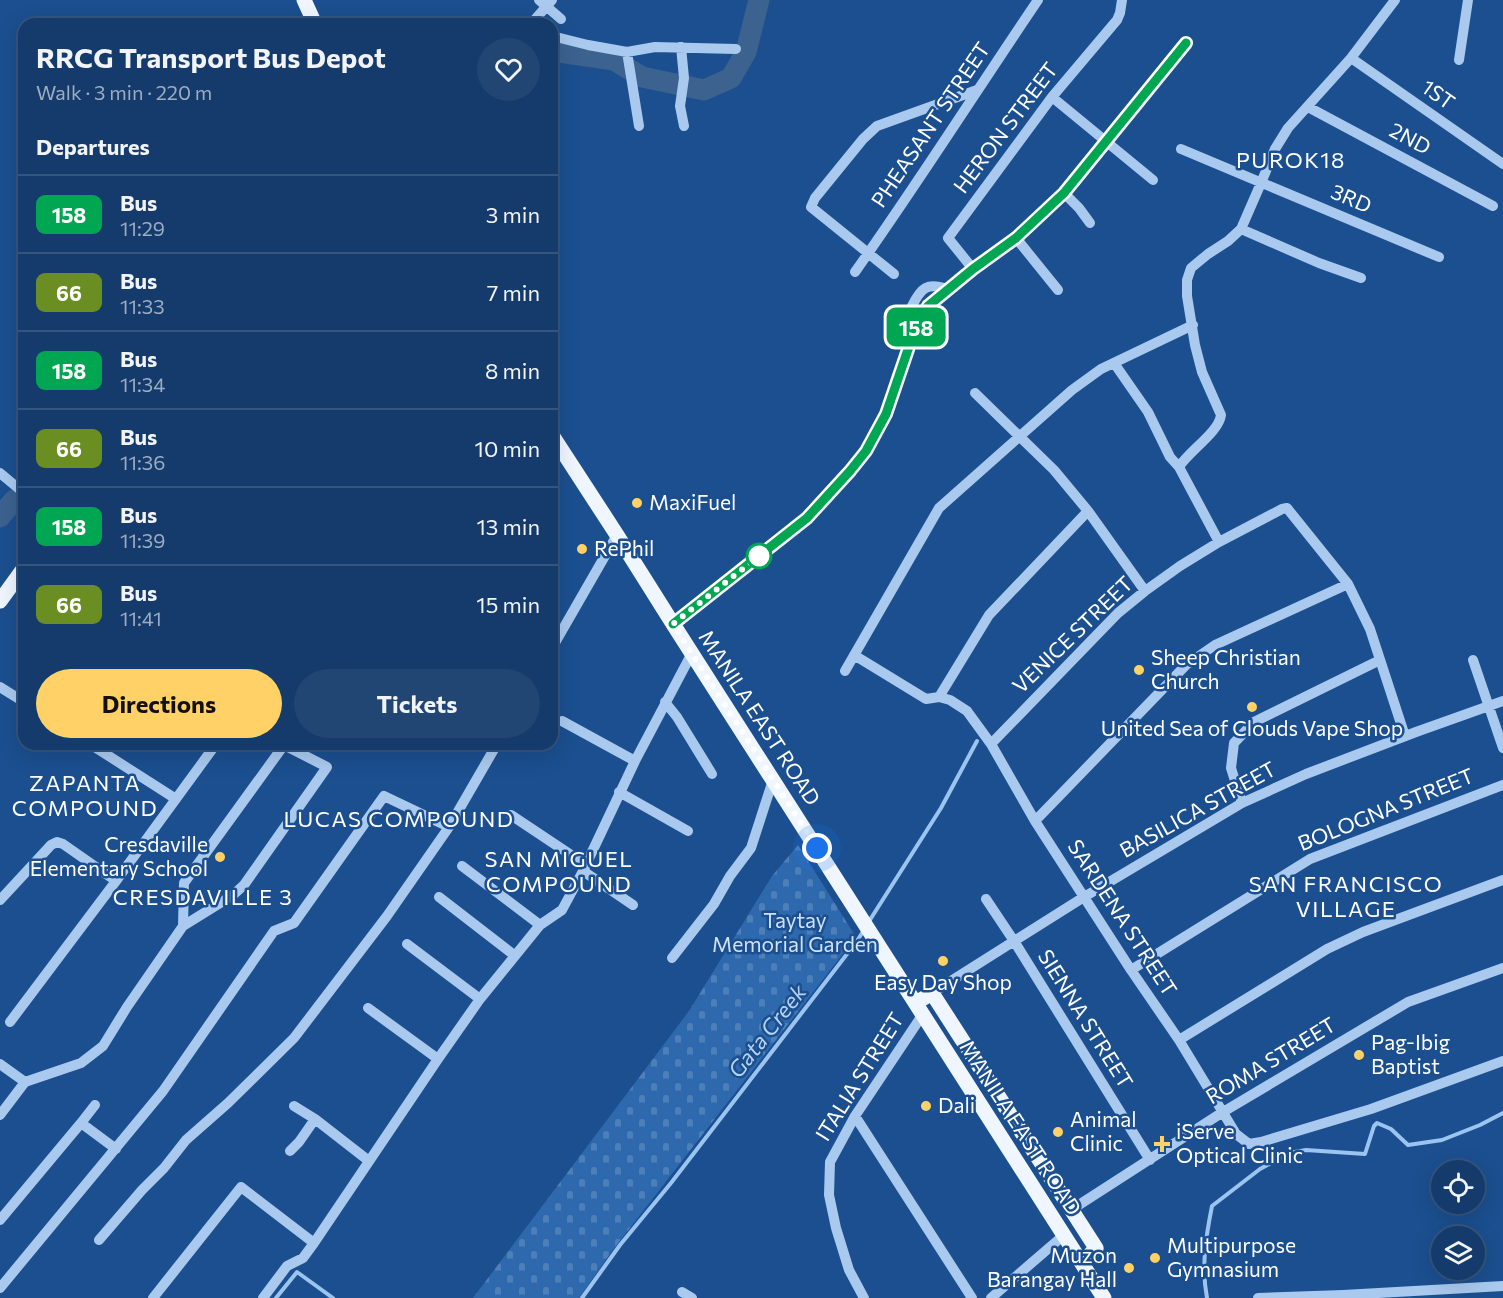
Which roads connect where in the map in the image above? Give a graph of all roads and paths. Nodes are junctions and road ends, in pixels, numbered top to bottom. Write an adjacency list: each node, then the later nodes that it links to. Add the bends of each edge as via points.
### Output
1 (304, 0): 7 (main road)
2 (1038, 0): 17 (street, PHEASANT STREET)
3 (1122, 0): 18 (street, HERON STREET, via 1117,20)
4 (1395, 0): 15 (street)
5 (1468, 0): 16 (street)
6 (546, 2): 8 (street); 9 (street)
7 (312, 18)
8 (535, 18)
9 (561, 19)
10 (558, 38): 14 (street)
11 (1186, 43): 22 (street)
12 (681, 47): 13 (street); 14 (street); 21 (street, via 684,78 680,106)
13 (736, 49)
14 (627, 52): 20 (street)
15 (1351, 58): 19 (street); 24 (street, 1ST)
16 (1459, 60)
17 (977, 90): 32 (street, PHEASANT STREET); 32 (street, via 877,126 815,198 812,207)
18 (1052, 97): 22 (street); 34 (street, HERON STREET, via 948,238)
19 (1308, 107): 26 (street, via 1275,148); 28 (street, 2ND)
20 (639, 126)
21 (684, 126)
22 (1107, 141): 25 (street); 27 (street)
23 (1181, 149): 26 (street, 3RD)
24 (1503, 164)
25 (1153, 180)
26 (1261, 183): 30 (street); 33 (street, 3RD)
27 (1064, 193): 29 (street); 31 (street)
28 (1493, 206)
29 (1090, 223)
30 (1241, 229): 37 (street); 39 (street, via 1191,268 1187,296)
31 (1016, 238): 34 (street); 38 (street)
32 (868, 253): 35 (street, PHEASANT STREET); 36 (street)
33 (1439, 257)
34 (973, 269): 54 (street, via 928,306 916,326 886,414 850,471 807,518)
35 (855, 272)
36 (894, 274)
37 (1360, 278)
38 (1058, 290)
39 (1192, 325): 40 (street); 44 (street, via 1202,372 1221,415 1220,422)
40 (1114, 363): 42 (street, via 1072,390); 44 (street)
41 (975, 393): 42 (street)
42 (1020, 438): 47 (street, via 1054,470); 57 (street, via 939,508)
43 (558, 444): 48 (main road, MANILA EAST ROAD)
44 (1179, 467): 49 (street)
45 (0, 473): 46 (street)
46 (18, 488)
47 (1088, 511): 52 (street); 62 (street, via 989,615)
48 (617, 535): 54 (main road, MANILA EAST ROAD); 55 (street)
49 (1219, 542): 51 (street, VENICE STREET, via 1287,508); 52 (street, VENICE STREET)
50 (18, 578): 53 (main road)
51 (1348, 584): 58 (street); 84 (street, via 1215,645 1186,665)
52 (1145, 591): 69 (street, VENICE STREET, via 1118,613)
53 (0, 601)
54 (673, 624): 56 (main road, MANILA EAST ROAD)
55 (558, 638)
56 (692, 653): 65 (street); 78 (main road, MANILA EAST ROAD)
57 (854, 655): 60 (street); 62 (street, SARDENA STREET, via 926,699)
58 (1380, 660): 68 (street); 82 (street, via 1254,722 1234,743 1231,768)
59 (1473, 660): 66 (street)
60 (845, 671)
61 (0, 687): 63 (street)
62 (939, 697): 69 (street, SARDENA STREET, via 967,711)
63 (18, 698)
64 (1503, 701): 66 (street, BASILICA STREET)
65 (665, 702): 76 (street); 77 (street)
66 (1488, 706): 68 (street, BASILICA STREET); 70 (street)
67 (562, 721): 76 (street)
68 (1406, 736): 82 (street, BASILICA STREET)
69 (991, 744): 84 (street, SARDENA STREET)
70 (1503, 748)
71 (99, 750): 81 (street)
72 (212, 750): 81 (street)
73 (280, 750): 97 (street, via 184,883)
74 (294, 750): 97 (street, via 327,767 244,885)
75 (494, 750): 85 (street)
76 (634, 761): 80 (street)
77 (712, 774)
78 (773, 780): 101 (street, via 751,848); 107 (main road, MANILA EAST ROAD)
79 (1503, 785): 103 (street, BOLOGNA STREET, via 1310,859)
80 (620, 792): 86 (street); 88 (street)
81 (176, 799): 90 (street)
82 (1242, 803): 92 (street, BASILICA STREET)
83 (511, 815): 88 (street)
84 (1035, 821): 92 (street, SARDENA STREET)
85 (449, 827): 123 (street, via 384,796 294,923 274,931 163,1091); 131 (street, via 294,1038 186,1140)
86 (688, 831)
87 (462, 866): 96 (street)
88 (584, 868): 95 (street); 96 (street, via 562,910)
89 (1503, 880): 109 (street, via 1327,949)
90 (116, 881): 94 (street, via 57,843); 108 (street)
91 (439, 897): 100 (street)
92 (1084, 897): 98 (street, BASILICA STREET); 103 (street, SARDENA STREET)
93 (986, 899): 98 (street, SIENNA STREET)
94 (0, 900)
95 (633, 905)
96 (540, 924): 100 (street)
97 (183, 926): 113 (street, via 103,1046 81,1063)
98 (1014, 941): 104 (street, BASILICA STREET); 125 (street, SIENNA STREET)
99 (407, 944): 105 (street)
100 (514, 955): 105 (street)
101 (672, 958)
102 (1503, 968): 118 (street, ROMA STREET, via 1408,1002)
103 (1131, 970): 109 (street, SARDENA STREET)
104 (932, 993): 107 (main road); 114 (main road)
105 (480, 999): 110 (street)
106 (368, 1008): 110 (street)
107 (919, 1009): 117 (main road, MANILA EAST ROAD); 120 (street, ITALIA STREET)
108 (10, 1022)
109 (1179, 1040): 118 (street, SARDENA STREET)
110 (438, 1059): 126 (street)
111 (1503, 1061): 118 (street, SARDENA STREET, via 1371,1109 1255,1143 1249,1144 1236,1134)
112 (0, 1064): 113 (street)
113 (25, 1082): 119 (street)
114 (1001, 1100): 117 (main road); 127 (main road)
115 (95, 1105): 122 (street)
116 (294, 1106): 121 (street)
117 (984, 1110): 128 (main road, MANILA EAST ROAD)
118 (1223, 1112): 125 (street, ROMA STREET)
119 (0, 1115)
120 (855, 1116): 137 (street, ITALIA STREET, via 830,1162 829,1195 849,1270); 140 (street)
121 (315, 1119): 124 (street); 126 (street)
122 (81, 1123): 123 (street); 129 (street)
123 (116, 1149): 134 (street)
124 (290, 1151)
125 (1150, 1160): 127 (street, ROMA STREET)
126 (369, 1161): 132 (street)
127 (1071, 1210): 128 (main road); 133 (main road, via 1096,1248)
128 (1054, 1220): 130 (main road, MANILA EAST ROAD)
129 (0, 1221)
130 (1064, 1235): 133 (main road, MANILA EAST ROAD); 141 (street)
131 (99, 1240)
132 (314, 1243): 138 (street, via 241,1187); 139 (street, via 303,1258 287,1266)
133 (1082, 1263): 142 (main road, MANILA EAST ROAD)
134 (4, 1273): 136 (street)
135 (1503, 1286): 144 (street)
136 (0, 1288)
137 (862, 1297)
138 (153, 1298)
139 (263, 1298)
140 (972, 1298)
141 (991, 1298)
142 (1104, 1298)
143 (1258, 1298): 144 (street)
144 (1279, 1298)

